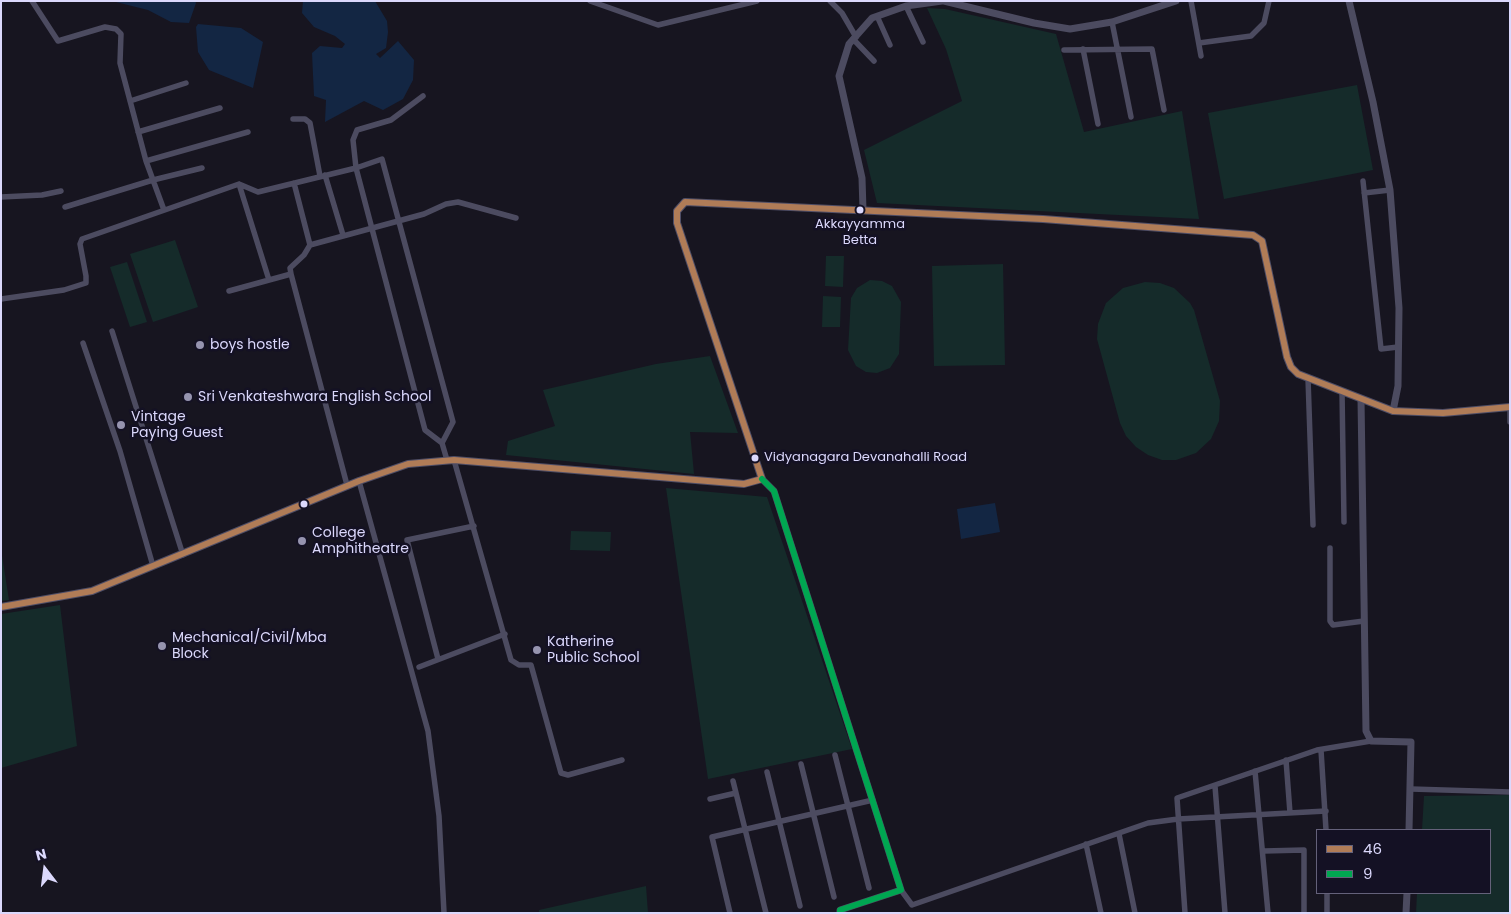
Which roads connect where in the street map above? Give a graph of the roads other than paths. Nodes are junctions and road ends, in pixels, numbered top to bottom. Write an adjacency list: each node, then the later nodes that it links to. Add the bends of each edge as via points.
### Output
1 (32, 1): 24 (street, via 58,41 105,27 116,29 121,34 120,63)
2 (590, 1): 3 (street, via 658,25)
3 (758, 1)
4 (830, 1): 13 (street, via 842,13)
5 (943, 1): 10 (street); 12 (street, via 1070,29)
6 (1176, 1): 12 (street)
7 (1192, 1): 15 (street)
8 (1269, 1): 15 (street, via 1264,23 1251,36)
9 (1349, 1): 40 (street, via 1374,102)
10 (906, 6): 11 (street); 14 (street)
11 (878, 16): 13 (street, via 872,18); 16 (street)
12 (1112, 22): 17 (street)
13 (854, 38): 21 (street); 46 (street, via 839,76 862,178)
14 (923, 42)
15 (1199, 44): 20 (street)
16 (890, 45)
17 (1117, 48): 18 (street); 26 (street, via 1152,49); 27 (street)
18 (1083, 49): 19 (street); 29 (street)
19 (1064, 50)
20 (1201, 56)
21 (874, 61)
22 (186, 83): 24 (street)
23 (422, 96): 34 (street, via 391,120 357,130 353,140)
24 (130, 101): 30 (street)
25 (220, 108): 30 (street)
26 (1164, 110)
27 (1131, 117)
28 (293, 119): 35 (street, via 305,119 310,123)
29 (1098, 124)
30 (138, 132): 32 (street)
31 (248, 132): 32 (street)
32 (146, 161): 36 (street)
33 (202, 168): 36 (street)
34 (356, 168): 35 (street); 48 (street, via 382,159); 49 (street)
35 (323, 176): 38 (street); 50 (street)
36 (153, 180): 44 (street); 45 (street)
37 (1363, 181): 42 (street)
38 (294, 183): 39 (street, via 258,192); 51 (street)
39 (239, 184): 45 (street); 53 (street)
40 (1390, 190): 42 (street); 58 (street, via 1399,308)
41 (61, 192): 43 (street)
42 (1364, 193): 58 (street, via 1381,349)
43 (1, 198)
44 (65, 208)
45 (164, 210): 55 (street, via 82,239 86,283 64,290)
46 (863, 210): 59 (main road, via 1043,219 1253,235 1262,241 1291,367); 68 (main road, via 685,202 677,211 677,223)
47 (516, 218): 48 (street, via 458,202)
48 (399, 220): 49 (street); 65 (street, via 453,422)
49 (371, 228): 50 (street); 65 (street, via 425,430)
50 (343, 235): 51 (street)
51 (310, 245): 52 (street, via 290,268)
52 (291, 274): 53 (street); 69 (street)
53 (269, 280): 54 (street)
54 (229, 291)
55 (1, 299)
56 (112, 331): 74 (street)
57 (83, 342): 75 (street, via 120,451)
58 (1398, 347): 63 (street, via 1398,386)
59 (1308, 378): 60 (main road); 71 (street)
60 (1342, 391): 61 (main road); 70 (street)
61 (1361, 399): 63 (main road); 77 (street)
62 (1510, 407): 63 (main road, via 1443,413); 64 (street)
63 (1392, 411)
64 (1510, 422)
65 (442, 443): 66 (street)
66 (451, 460): 67 (main road, via 408,464); 68 (main road, via 744,484); 72 (street)
67 (359, 480): 69 (main road); 116 (street, via 428,731 439,816)
68 (762, 480): 95 (street, via 774,491)
69 (347, 486): 74 (main road)
70 (1344, 522)
71 (1313, 525)
72 (474, 526): 78 (street); 79 (street, via 407,540)
73 (1330, 548): 77 (street, via 1330,621 1333,625)
74 (183, 555): 75 (main road)
75 (153, 566): 76 (main road, via 83,593)
76 (1, 607)
77 (1364, 621): 81 (street, via 1366,731)
78 (505, 634): 79 (street); 84 (street, via 511,660 519,665 531,665 562,774)
79 (438, 659): 80 (street)
80 (419, 667)
81 (1371, 741): 82 (street); 91 (street, via 1411,742)
82 (1322, 750): 85 (street); 97 (street)
83 (835, 755): 96 (street)
84 (622, 760)
85 (1286, 760): 87 (street); 99 (street)
86 (801, 764): 98 (street)
87 (1255, 770): 90 (street); 100 (street)
88 (767, 772): 103 (street)
89 (733, 781): 93 (street)
90 (1215, 786): 101 (street); 102 (street, via 1178,798)
91 (1411, 789): 92 (street); 106 (street)
92 (1510, 792)
93 (736, 793): 94 (street); 104 (street)
94 (710, 799)
95 (872, 800): 96 (street); 111 (street)
96 (848, 805): 98 (street); 110 (street)
97 (1326, 812): 99 (street); 105 (street)
98 (813, 813): 103 (street); 114 (street)
99 (1290, 813): 100 (street)
100 (1259, 816): 101 (street); 109 (street)
101 (1218, 818): 102 (street); 123 (street)
102 (1178, 819): 107 (street, via 1148,823); 122 (street)
103 (779, 821): 104 (street); 115 (street)
104 (746, 829): 117 (street, via 712,837); 118 (street)
105 (1326, 829)
106 (1410, 829)
107 (1119, 834): 108 (street); 121 (street)
108 (1086, 844): 111 (street, via 912,905); 120 (street)
109 (1264, 852): 124 (street); 125 (street, via 1304,850)
110 (869, 888)
111 (902, 890): 119 (street, via 840,910)
112 (1327, 894): 126 (street)
113 (1407, 894): 127 (street)
114 (834, 897)
115 (800, 906)
116 (444, 913)
117 (730, 913)
118 (766, 913)
119 (840, 913)
120 (1101, 913)
121 (1135, 913)
122 (1186, 913)
123 (1225, 913)
124 (1267, 913)
125 (1304, 913)
126 (1327, 913)
127 (1406, 913)

